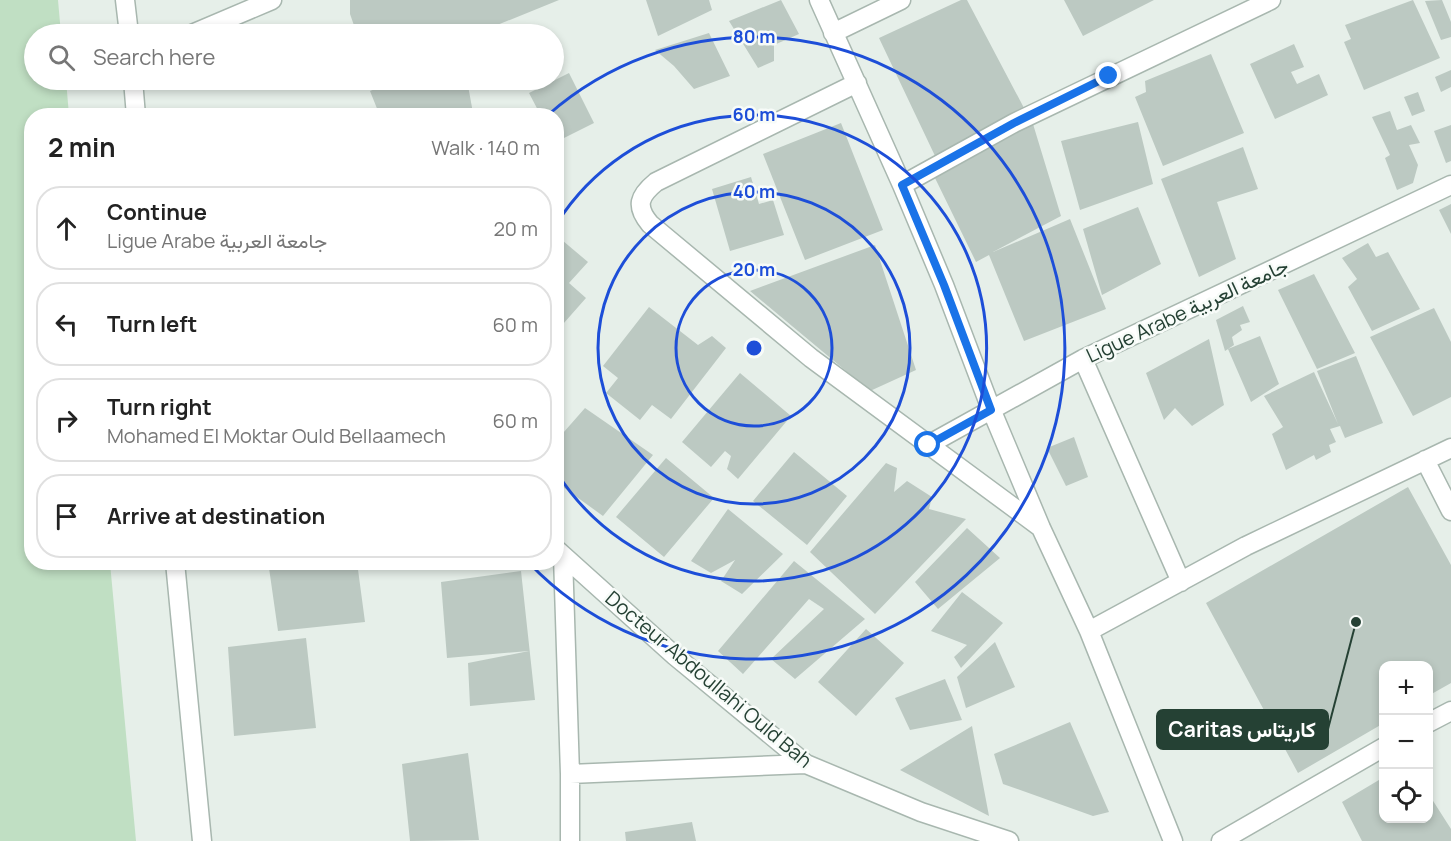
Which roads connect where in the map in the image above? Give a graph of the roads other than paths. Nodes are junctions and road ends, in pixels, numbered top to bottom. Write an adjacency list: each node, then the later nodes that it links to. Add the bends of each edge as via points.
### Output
1 (125, 0): 6 (street)
2 (272, 0): 7 (street)
3 (819, 0): 8 (street)
4 (901, 0): 8 (street)
5 (1271, 0): 12 (street, via 1014,123)
6 (128, 24)
7 (216, 24)
8 (833, 33): 9 (street)
9 (857, 84): 12 (street); 16 (street, via 656,182 642,193 639,202 650,224 811,358)
10 (134, 90): 11 (street)
11 (135, 108)
12 (902, 185): 15 (street)
13 (1451, 185): 14 (street, Ligue Arabe جامعة العربية)
14 (1083, 359): 15 (street, Ligue Arabe جامعة العربية); 24 (street)
15 (991, 410): 16 (street, Ligue Arabe جامعة العربية); 20 (street)
16 (928, 445): 20 (street)
17 (1451, 448): 18 (street)
18 (1425, 460): 19 (street); 24 (street, via 1306,515)
19 (1451, 511)
20 (1041, 528): 25 (street)
21 (564, 557): 29 (street, Docteur Abdoullahi Ould Bah, via 675,656)
22 (176, 570): 31 (street)
23 (561, 570): 30 (street)
24 (1181, 582): 25 (street)
25 (1089, 631): 34 (street)
26 (1451, 711): 27 (street)
27 (1433, 720)
28 (1379, 749): 35 (street)
29 (806, 764): 30 (street); 33 (street, Docteur Abdoullahi Ould Bah, via 921,812)
30 (570, 774): 32 (street)
31 (202, 841)
32 (570, 841)
33 (1009, 841)
34 (1173, 841)
35 (1221, 841)

